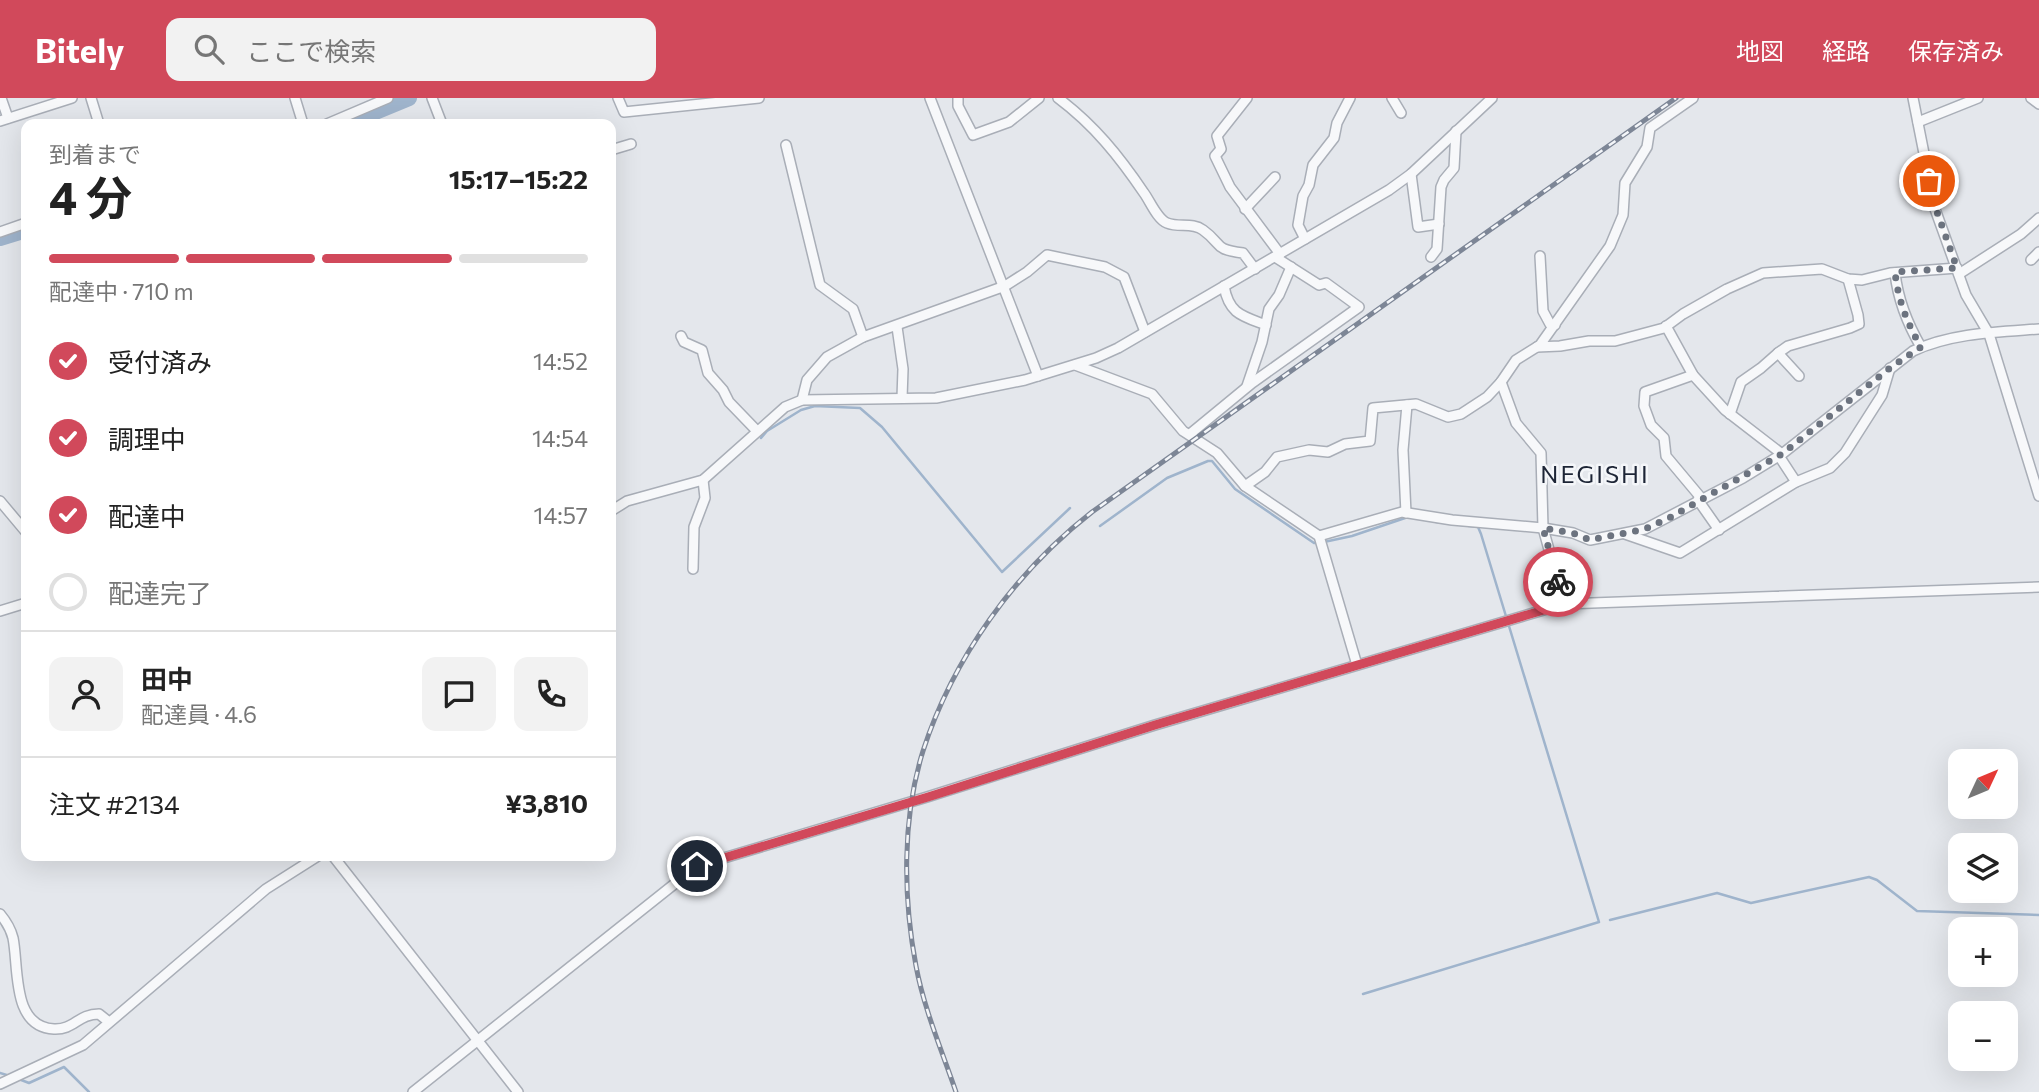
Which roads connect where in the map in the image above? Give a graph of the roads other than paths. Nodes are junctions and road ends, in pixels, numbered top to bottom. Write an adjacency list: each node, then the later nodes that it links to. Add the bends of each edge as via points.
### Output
1 (1, 98): 25 (street)
2 (72, 98): 25 (street)
3 (91, 98): 26 (street)
4 (295, 98): 27 (street)
5 (388, 98): 28 (street)
6 (432, 98): 29 (street)
7 (618, 98): 22 (street, via 624,112)
8 (759, 98): 21 (street)
9 (930, 98): 53 (street)
10 (958, 98): 11 (street, via 974,135 1009,122)
11 (1039, 98)
12 (1058, 98): 49 (street, via 1085,118 1167,223 1202,229 1221,249 1243,253)
13 (1247, 98): 37 (street, via 1217,136 1221,149 1214,156)
14 (1350, 98): 42 (street, via 1336,122 1334,138 1313,165 1303,196 1298,225)
15 (1392, 98): 24 (street)
16 (1492, 98): 31 (street)
17 (1693, 98): 56 (street, via 1650,128 1647,146 1625,183 1623,215 1610,246)
18 (1913, 98): 30 (street)
19 (1978, 98): 30 (street)
20 (2031, 98): 23 (street)
21 (730, 100): 22 (street)
22 (684, 101)
23 (2039, 104)
24 (1401, 113)
25 (4, 119)
26 (97, 119)
27 (301, 119)
28 (339, 119)
29 (440, 119)
30 (1918, 122): 50 (street, via 1936,209)
31 (1455, 131): 35 (street); 39 (street, via 1454,168 1441,187)
32 (631, 144): 34 (street)
33 (786, 145): 63 (street, via 820,285 853,309)
34 (616, 148)
35 (1411, 174): 39 (street, via 1418,227); 42 (street)
36 (1275, 177): 37 (street)
37 (1245, 209): 44 (street)
38 (2039, 218): 50 (street, via 2021,234)
39 (1438, 224): 46 (street, via 1437,249)
40 (21, 225): 41 (street)
41 (0, 232)
42 (1305, 239): 44 (street)
43 (2039, 252): 47 (street)
44 (1278, 256): 48 (street); 49 (street)
45 (1541, 256): 56 (street, via 1543,311)
46 (1431, 257)
47 (2031, 260)
48 (1291, 267): 55 (street, via 1269,309); 73 (street, via 1319,285 1326,283 1359,307)
49 (1255, 269): 54 (street)
50 (1958, 271): 51 (street); 61 (street)
51 (1895, 272): 52 (street); 65 (street, via 1907,322)
52 (1847, 279): 57 (street, via 1822,270 1763,273); 66 (street, via 1859,324)
53 (1005, 286): 58 (street); 60 (street, via 1047,255 1105,267 1124,277); 70 (street)
54 (1224, 286): 55 (street, via 1227,301 1239,315); 60 (street)
55 (1266, 325): 73 (street)
56 (1555, 325): 64 (street)
57 (1666, 326): 64 (street, via 1615,341); 69 (street)
58 (897, 327): 63 (street); 74 (street)
59 (2039, 329): 61 (street)
60 (1145, 332): 67 (street)
61 (1989, 334): 65 (street); 84 (street)
62 (681, 336): 78 (street, via 702,350 708,373)
63 (863, 337): 75 (street, via 827,356 807,380)
64 (1537, 347): 72 (street, via 1516,360)
65 (1921, 347): 68 (street)
66 (1778, 353): 71 (street); 77 (street, via 1741,382)
67 (1075, 365): 70 (street); 79 (street, via 1152,394)
68 (1890, 368): 80 (street); 82 (street, via 1882,396 1845,453 1830,468)
69 (1693, 375): 77 (street); 85 (street, via 1645,393 1644,406 1651,425 1664,438 1666,456)
70 (1038, 376): 74 (street, via 936,398)
71 (1799, 376)
72 (1501, 382): 76 (street, via 1461,414 1448,417 1416,404); 90 (street, via 1516,422 1541,453)
73 (1246, 388): 79 (street)
74 (902, 398): 75 (street)
75 (802, 400): 78 (street, via 785,407)
76 (1406, 405): 83 (street, via 1373,408 1370,441 1345,444 1328,453 1309,450 1277,457); 88 (street)
77 (1730, 414): 80 (street)
78 (757, 431): 81 (street)
79 (1190, 434): 83 (street, via 1217,453)
80 (1780, 455): 82 (street); 85 (street)
81 (703, 480): 87 (street); 94 (street, via 705,498 694,527)
82 (1796, 482): 91 (street)
83 (1245, 486): 93 (street)
84 (2039, 496)
85 (1700, 500): 91 (street); 92 (street, via 1645,529)
86 (0, 501): 89 (street)
87 (616, 508)
88 (1406, 513): 90 (street); 93 (street)
89 (21, 526)
90 (1543, 528): 92 (street, via 1590,540); 96 (street)
91 (1719, 530): 92 (street, via 1681,554)
92 (1625, 534)
93 (1319, 536): 99 (street)
94 (693, 569)
95 (2039, 587): 96 (street)
96 (1564, 604): 99 (street)
97 (21, 605): 98 (street)
98 (0, 611)
99 (1357, 665): 104 (street, via 697,866)
100 (310, 861): 103 (street, via 266,889)
101 (337, 861): 104 (street)
102 (0, 914): 103 (street, via 13,937 14,967 32,1021 65,1028 88,1014 99,1014)
103 (109, 1022): 105 (street, via 78,1048)
104 (477, 1042): 106 (street); 107 (street)
105 (0, 1084)
106 (413, 1092)
107 (518, 1092)

